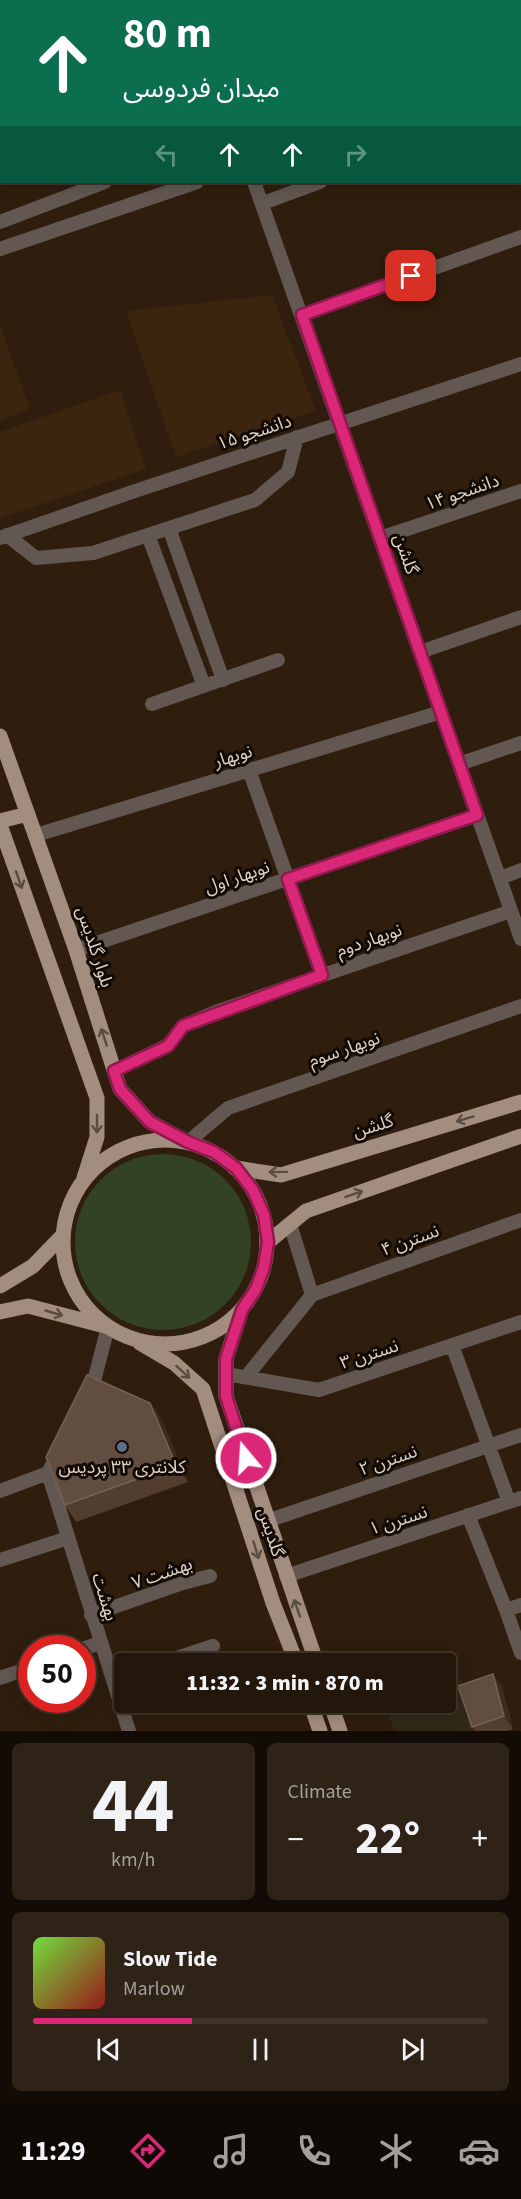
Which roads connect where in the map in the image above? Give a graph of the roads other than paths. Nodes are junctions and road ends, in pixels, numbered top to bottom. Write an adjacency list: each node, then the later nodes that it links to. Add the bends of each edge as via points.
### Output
1 (102, 183): 7 (street)
2 (194, 183): 9 (street)
3 (254, 183): 6 (street, گلشن)
4 (314, 183): 5 (street)
5 (288, 187): 6 (street)
6 (263, 203): 10 (street, گلشن)
7 (0, 222)
8 (521, 237): 10 (street)
9 (0, 249)
10 (302, 315): 12 (street, گلشن)
11 (521, 364): 12 (street, دانشجو ۱۵)
12 (340, 423): 13 (street, دانشجو ۱۵); 18 (street, گلشن)
13 (297, 437): 15 (street, via 288,472 255,500); 17 (street, دانشجو ۱۵)
14 (521, 491): 18 (street, دانشجو ۱۴)
15 (169, 528): 16 (street); 22 (street)
16 (148, 535): 17 (street, via 93,554 36,558); 23 (street)
17 (4, 537)
18 (380, 538): 20 (street, گلشن)
19 (521, 618): 20 (street)
20 (420, 652): 25 (street, گلشن)
21 (278, 660): 22 (street)
22 (222, 680): 23 (street)
23 (204, 686): 24 (street)
24 (152, 704)
25 (441, 712): 28 (street, گلشن); 29 (street, نوبهار)
26 (0, 736): 30 (main road, بلوار گلدیس)
27 (521, 743): 28 (street)
28 (459, 764): 31 (street, گلشن)
29 (249, 770): 33 (street, نوبهار); 36 (street)
30 (28, 814): 32 (main road); 33 (main road, بلوار گلدیس)
31 (477, 815): 35 (street, گلشن); 36 (street, نوبهار اول)
32 (0, 823): 47 (main road, one-way to 47, via 97,1098 98,1137)
33 (36, 836): 39 (main road, بلوار گلدیس)
34 (521, 870): 35 (street)
35 (500, 878): 37 (street, گلشن)
36 (288, 879): 39 (street, نوبهار اول); 40 (street)
37 (511, 911): 38 (street, گلشن); 40 (street, نوبهار دوم)
38 (521, 939)
39 (76, 950): 42 (main road, بلوار گلدیس, one-way to 39)
40 (322, 975): 42 (street, نوبهار دوم, via 183,1026 168,1046)
41 (521, 1006): 45 (street, نوبهار سوم, via 228,1108)
42 (114, 1071): 45 (main road, بلوار گلدیس, via 120,1089 150,1122)
43 (521, 1102): 46 (main road, گلشن, one-way to 46, via 281,1174)
44 (521, 1136): 49 (main road, one-way to 44, via 306,1211)
45 (188, 1142): 46 (main road, via 214,1152); 47 (main road, via 159,1140 130,1146 104,1160)
46 (236, 1168): 51 (main road, via 253,1190 264,1215)
47 (83, 1180): 50 (main road, via 69,1206)
48 (521, 1220): 53 (street, نسترن ۴)
49 (290, 1224): 51 (main road); 53 (street)
50 (63, 1235): 52 (main road, via 33,1266); 57 (main road, via 64,1262 73,1287 88,1309)
51 (268, 1242): 54 (main road, via 262,1274)
52 (0, 1286)
53 (312, 1294): 61 (street)
54 (242, 1310): 58 (main road, via 220,1328 193,1340 164,1344); 60 (main road, گلدیس, via 226,1359)
55 (0, 1312): 57 (main road, one-way to 57, via 28,1306)
56 (521, 1322): 59 (street, نسترن ۳)
57 (108, 1327): 58 (main road); 62 (street, via 94,1380)
58 (135, 1339): 82 (main road, گلدیس, one-way to 82, via 174,1363 203,1389)
59 (452, 1345): 61 (street, نسترن ۳, via 319,1389); 64 (street)
60 (226, 1374): 61 (street, نسترن ۳); 70 (main road, گلدیس, via 226,1396)
61 (246, 1377)
62 (79, 1412)
63 (521, 1434): 64 (street, نسترن ۲)
64 (488, 1445): 68 (street); 70 (street, نسترن ۲)
65 (58, 1453): 66 (street)
66 (48, 1473): 67 (street); 71 (street, بهشت)
67 (0, 1491)
68 (515, 1500): 69 (street, نسترن ۱)
69 (468, 1515): 74 (street, نسترن ۱); 76 (street)
70 (267, 1521): 74 (main road, گلدیس)
71 (68, 1538): 72 (street); 77 (street, بهشت)
72 (0, 1560)
73 (210, 1576): 77 (street, بهشت ۷)
74 (286, 1576): 83 (main road, گلدیس, one-way to 74)
75 (521, 1605): 76 (street)
76 (506, 1610): 84 (street)
77 (91, 1615): 78 (street, بهشت)
78 (100, 1643): 79 (street); 85 (street, بهشت)
79 (96, 1644)
80 (213, 1646): 81 (street)
81 (192, 1653)
82 (293, 1653)
83 (312, 1653)
84 (521, 1653)
85 (114, 1670)
86 (18, 1672): 87 (street)
87 (0, 1678)
88 (125, 1713): 91 (street, بهشت)
89 (314, 1713): 92 (main road)
90 (334, 1713): 93 (main road)
91 (129, 1731)
92 (320, 1731)
93 (340, 1731)

